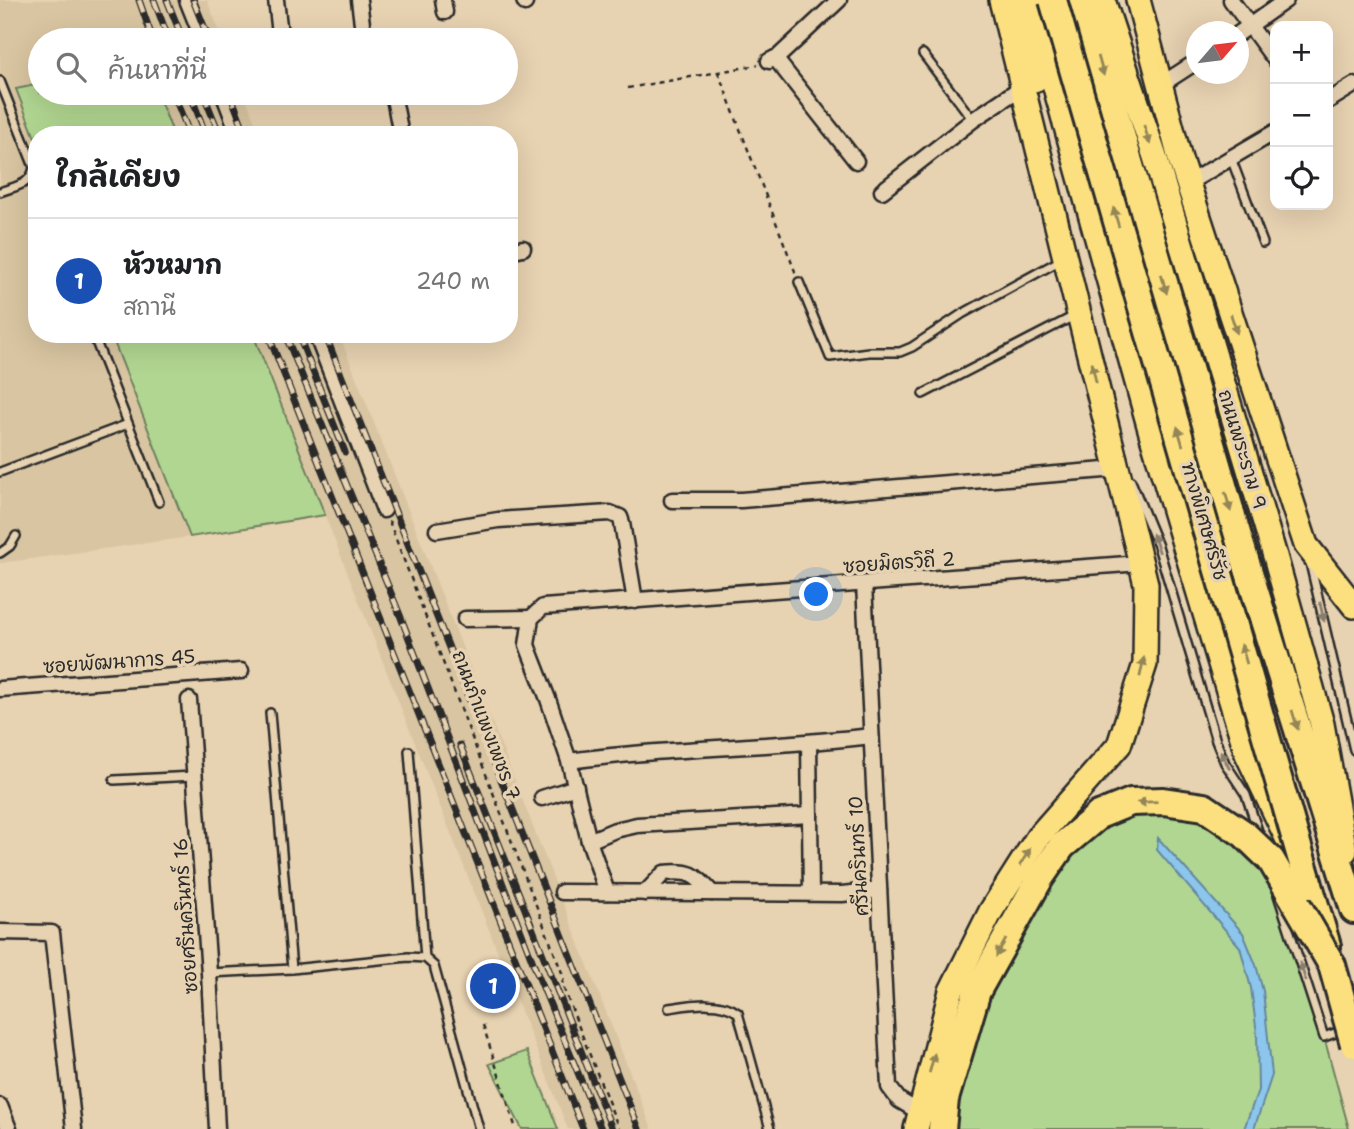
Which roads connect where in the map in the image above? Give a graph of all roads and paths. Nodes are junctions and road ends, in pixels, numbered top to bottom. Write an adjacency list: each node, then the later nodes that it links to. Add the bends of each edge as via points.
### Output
1 (187, 0): 18 (street)
2 (276, 0): 19 (street)
3 (359, 0): 16 (street)
4 (839, 0): 23 (street)
5 (1001, 0): 27 (main road)
6 (1025, 0): 27 (highway)
7 (1035, 0): 85 (main road, bridge, via 1151,433 1247,754)
8 (1051, 0): 9 (main road); 85 (highway, ทางพิเศษศรีรัช, one-way to 8, bridge)
9 (1061, 0)
10 (1082, 0): 92 (highway, ทางพิเศษศรีรัช, one-way to 92, via 1238,537)
11 (1105, 0): 40 (main road); 92 (main road, ถนนพระราม 9, one-way to 92, via 1322,724)
12 (1138, 0): 28 (main road)
13 (1231, 0): 15 (street)
14 (1286, 0): 17 (street)
15 (1241, 21)
16 (362, 24)
17 (1249, 27)
18 (198, 28)
19 (279, 28)
20 (1249, 34): 22 (street)
21 (923, 54): 34 (lane)
22 (1270, 55)
23 (771, 60): 25 (path); 41 (street)
24 (1186, 68): 28 (street)
25 (718, 72): 30 (path); 48 (path)
26 (0, 81): 38 (lane)
27 (1029, 82): 34 (street); 47 (main road)
28 (1162, 84): 40 (main road)
29 (1354, 85): 31 (street)
30 (628, 88)
31 (1333, 98)
32 (228, 105): 35 (street)
33 (395, 105): 36 (street)
34 (973, 120): 44 (street)
35 (236, 126)
36 (399, 126)
37 (1270, 135): 39 (street)
38 (28, 152)
39 (1230, 158): 43 (street); 46 (lane)
40 (1180, 159): 43 (main road)
41 (856, 162)
42 (28, 182): 45 (lane)
43 (1188, 183): 62 (main road, one-way to 62)
44 (882, 191)
45 (0, 192)
46 (1263, 243)
47 (1064, 258): 48 (lane, via 900,352 830,357); 49 (main road)
48 (799, 282)
49 (1080, 313): 52 (lane); 53 (main road, one-way to 49)
50 (96, 343): 54 (lane)
51 (319, 343): 59 (street)
52 (923, 394)
53 (1104, 416): 55 (main road); 100 (lane, one-way to 53, via 1324,1037 1246,795 1216,741 1158,546)
54 (128, 425): 56 (lane); 58 (lane)
55 (1117, 469): 57 (street, via 741,500); 64 (main road)
56 (0, 472)
57 (672, 500)
58 (159, 502)
59 (384, 510): 109 (path, ถนนกำแพงเพชร 7)
60 (437, 530): 66 (street, via 498,520 616,514 622,523)
61 (16, 536): 63 (lane)
62 (1306, 545): 67 (main road); 76 (lane, one-way to 76)
63 (0, 553)
64 (1141, 563): 65 (street, ซอยมิตรวิถี 2); 103 (main road, one-way to 64, via 951,992 990,911 1038,837 1119,745 1145,664 1146,584)
65 (864, 584): 66 (street, ซอยมิตรวิถี 2); 74 (street, ศรีนครินทร์ 10)
66 (635, 601): 68 (street, ซอยมิตรวิถี 2, via 543,607)
67 (1354, 606)
68 (533, 615): 69 (street, ซอยมิตรวิถี 2); 78 (street, via 527,645)
69 (465, 619)
70 (241, 671): 71 (street, ซอยพัฒนาการ 45)
71 (0, 689)
72 (190, 700): 79 (street, ซอยศรีนครินทร์ 16)
73 (270, 713): 96 (lane)
74 (871, 736): 75 (street); 86 (street, ศรีนครินทร์ 10)
75 (809, 743): 78 (street); 83 (street)
76 (1354, 750)
77 (409, 751): 94 (lane)
78 (569, 761): 81 (street)
79 (194, 776): 80 (lane); 97 (street, ซอยศรีนครินทร์ 16)
80 (114, 780)
81 (576, 787): 82 (street); 84 (street)
82 (542, 798)
83 (810, 814): 84 (street, via 637,825); 91 (street)
84 (589, 841): 88 (street)
85 (1309, 885): 95 (highway, ทางพิเศษศรีรัช, bridge)
86 (879, 890): 91 (street); 103 (street, ศรีนครินทร์ 10, via 889,1087)
87 (562, 892): 88 (street)
88 (607, 892): 89 (street)
89 (645, 893): 90 (street); 90 (street, via 664,873 681,871 696,876)
90 (712, 893): 91 (street)
91 (811, 893)
92 (1354, 908)
93 (0, 932): 105 (street, via 52,933)
94 (425, 958): 96 (lane); 107 (lane, via 434,966)
95 (1332, 965): 101 (highway, ทางพิเศษศรีรัช, bridge); 111 (highway, one-way to 111, bridge, via 1271,860 1244,834 1205,807 1131,802 1098,816 1062,846 1040,878 977,991 945,1099)
96 (292, 969): 97 (lane)
97 (209, 973): 106 (street, ซอยศรีนครินทร์ 16)
98 (669, 1008): 110 (lane, via 700,1004 738,1013)
99 (483, 1025): 108 (path)
100 (1354, 1027)
101 (1354, 1044)
102 (0, 1106): 104 (street)
103 (918, 1121)
104 (9, 1129)
105 (74, 1129)
106 (217, 1129)
107 (479, 1129)
108 (516, 1129)
109 (619, 1129)
110 (770, 1129)
111 (942, 1129)

